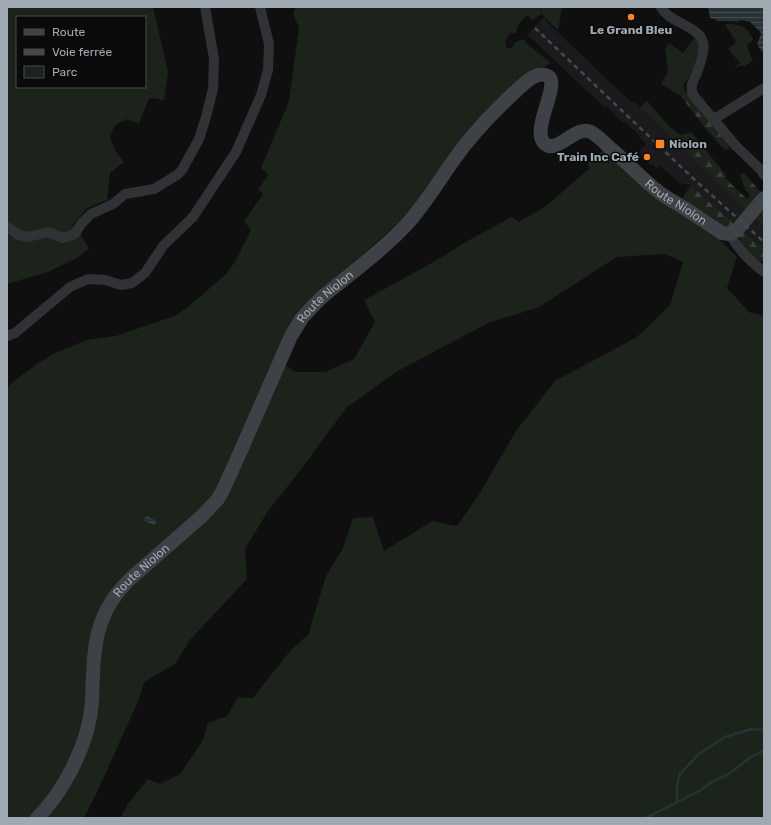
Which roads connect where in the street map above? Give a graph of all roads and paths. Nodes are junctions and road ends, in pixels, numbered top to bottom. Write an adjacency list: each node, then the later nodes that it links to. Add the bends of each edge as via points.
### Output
1 (205, 7): 8 (street, via 214,59 213,89 199,139 182,170 154,189 125,194 113,204 92,214 75,234 63,238 48,232 28,237 19,235)
2 (260, 7): 11 (street, via 269,44 268,70 261,95 236,152 193,217 163,246 145,273 132,284 121,285 106,280 88,279 70,287 15,333)
3 (660, 7): 5 (street, via 664,13 686,26 702,40 703,53 691,90)
4 (764, 88): 5 (street)
5 (714, 118): 6 (street)
6 (764, 175)
7 (764, 198): 9 (street, via 736,231)
8 (7, 227)
9 (730, 234): 10 (street, via 743,254); 12 (street, Route Niolon, via 722,233 660,193 590,132 580,131 556,145 549,146 545,143 541,124 550,94 551,79 539,75 529,80 474,134 408,223 322,297 302,318 291,336 218,499 130,579 115,596 103,615 95,645 90,716 84,743 60,789)
10 (764, 272)
11 (7, 336)
12 (37, 818)

